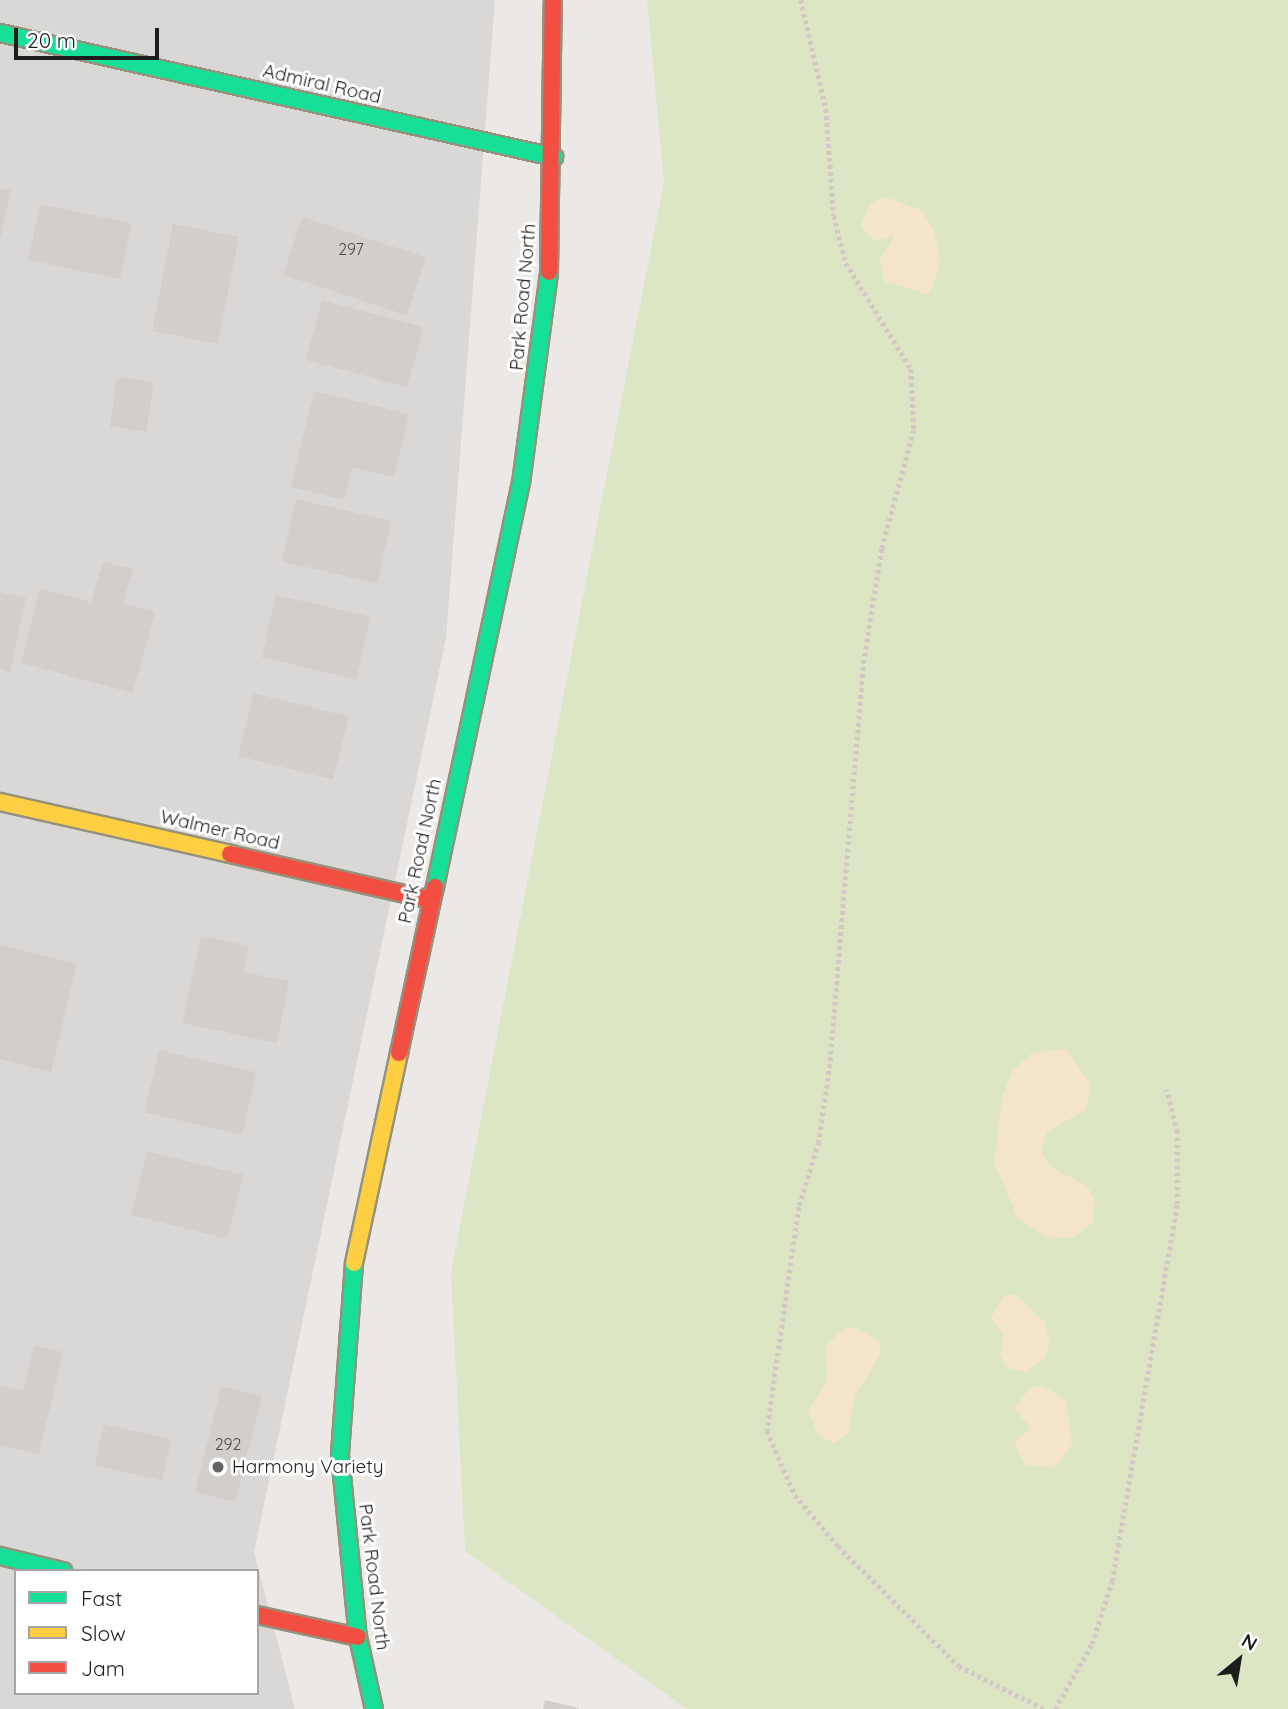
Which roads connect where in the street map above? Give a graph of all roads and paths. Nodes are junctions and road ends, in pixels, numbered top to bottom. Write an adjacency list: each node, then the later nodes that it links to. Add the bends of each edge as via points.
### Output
1 (553, 0): 4 (main road, Park Road North)
2 (801, 0): 13 (path, via 826,109 834,216 846,263 911,369 914,430 881,549 864,660 832,1043 819,1142 799,1207 767,1431 795,1495 838,1546 959,1666)
3 (0, 33): 4 (main road, Admiral Road)
4 (554, 157): 6 (main road, Park Road North, via 549,275 521,483)
5 (0, 802): 6 (main road, Walmer Road)
6 (431, 900): 11 (main road, Park Road North, via 348,1295 340,1455)
7 (1166, 1089): 14 (path, via 1177,1132 1177,1204 1112,1581 1092,1644)
8 (0, 1556): 9 (main road)
9 (55, 1569)
10 (259, 1615): 11 (main road)
11 (358, 1637): 12 (main road, Park Road North)
12 (374, 1709)
13 (1044, 1709)
14 (1055, 1709)

